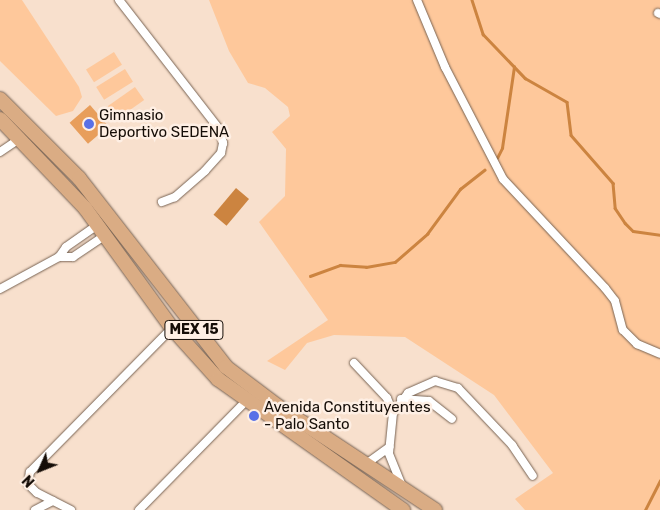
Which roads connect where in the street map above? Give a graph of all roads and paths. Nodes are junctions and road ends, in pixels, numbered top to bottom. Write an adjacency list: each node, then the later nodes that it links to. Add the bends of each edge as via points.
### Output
1 (119, 0): 7 (street, via 219,129 223,143 221,154 205,171 175,197)
2 (418, 0): 12 (street, via 448,75 503,179 605,288 615,301 623,330 637,344)
3 (0, 99): 19 (highway, MEX 15, via 79,178 226,366)
4 (0, 119): 5 (highway, MEX 15)
5 (22, 138): 6 (street); 8 (highway, MEX 15)
6 (0, 152)
7 (162, 202)
8 (102, 230): 9 (street, via 66,248); 9 (street, via 73,257); 11 (highway, MEX 15)
9 (59, 257): 10 (street)
10 (0, 289)
11 (172, 328): 15 (highway, MEX 15, via 218,379); 22 (street, via 30,472 28,484)
12 (660, 354)
13 (354, 363): 16 (street, via 387,398)
14 (401, 399): 16 (street); 17 (street, via 428,401); 20 (street, via 413,389 435,380 458,388 506,438)
15 (245, 402): 25 (street); 26 (highway, MEX 15)
16 (394, 413): 18 (street)
17 (452, 419)
18 (389, 447): 19 (street); 21 (street, via 391,463)
19 (366, 464): 21 (highway, MEX 15)
20 (533, 476)
21 (404, 490): 27 (highway, MEX 15)
22 (53, 501): 23 (street); 24 (street)
23 (35, 510)
24 (71, 510)
25 (139, 510)
26 (403, 510)
27 (434, 510)

